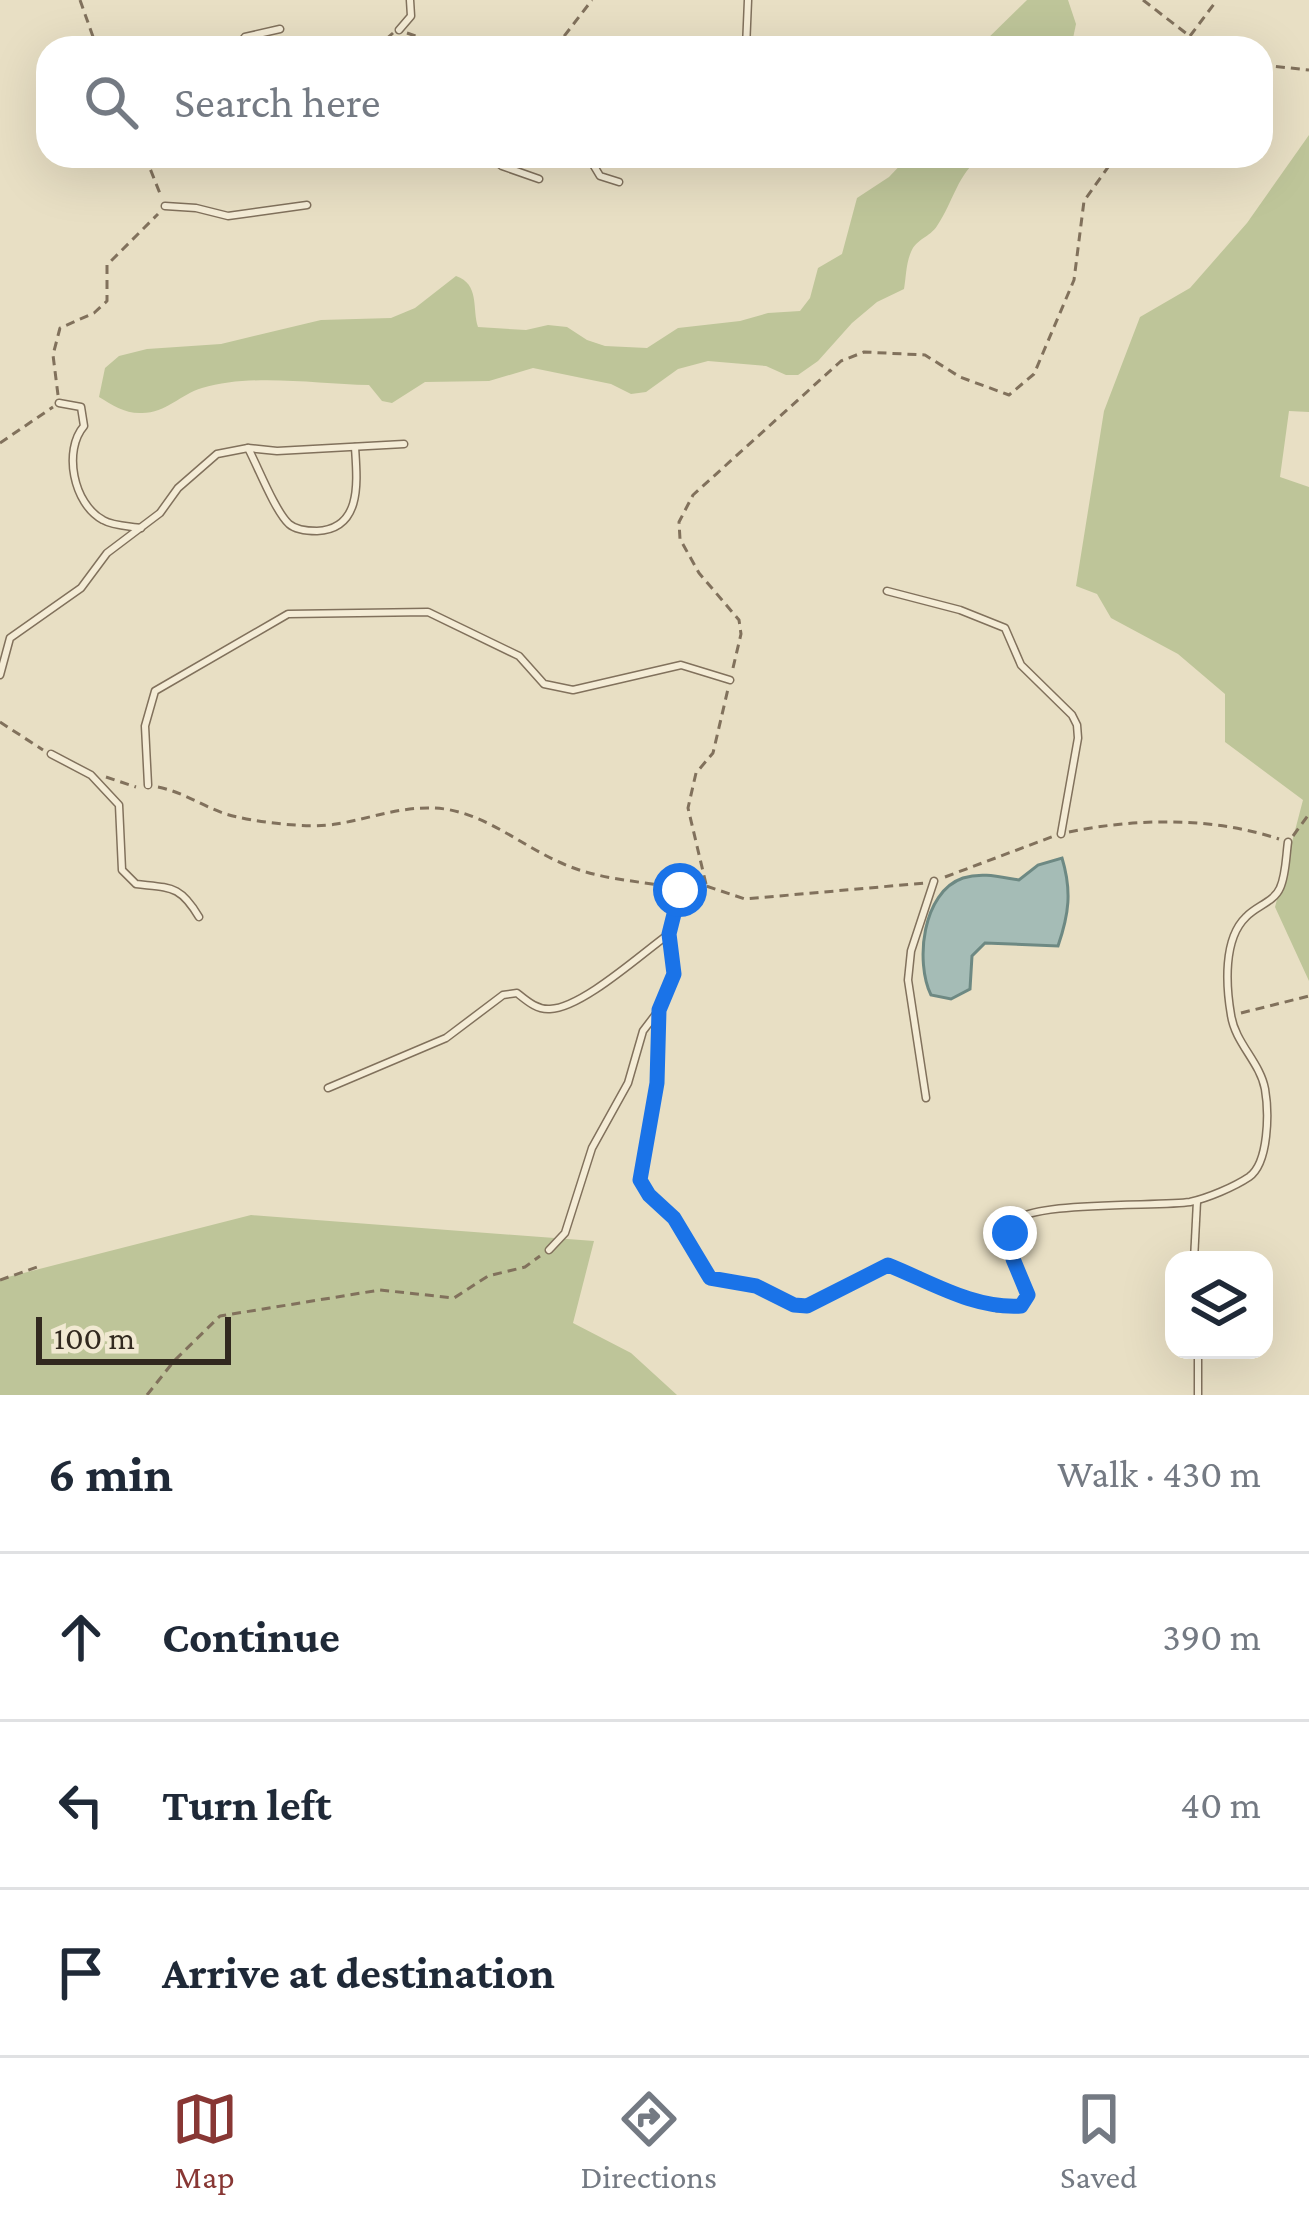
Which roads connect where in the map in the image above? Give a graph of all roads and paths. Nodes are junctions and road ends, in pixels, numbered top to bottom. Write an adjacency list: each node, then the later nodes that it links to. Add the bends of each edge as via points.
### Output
1 (80, 0): 10 (path)
2 (410, 0): 8 (lane, via 411,16)
3 (592, 0): 14 (path)
4 (748, 0): 15 (lane)
5 (1143, 0): 9 (path)
6 (1216, 0): 9 (path)
7 (280, 29): 11 (lane)
8 (399, 30): 12 (path); 13 (path)
9 (1190, 33): 16 (path); 17 (path)
10 (93, 36)
11 (249, 36)
12 (391, 36)
13 (416, 36)
14 (564, 36)
15 (746, 36)
16 (1188, 36)
17 (1193, 36)
18 (1273, 66): 19 (path)
19 (1309, 70)
20 (150, 168): 27 (path)
21 (508, 168): 24 (lane)
22 (595, 168): 25 (lane)
23 (1107, 168): 36 (path, via 1084,201 1074,280 1021,389 992,391 925,355 864,352 841,361 693,495 680,539 740,620)
24 (538, 179)
25 (620, 182)
26 (307, 205): 27 (lane, via 227,216)
27 (165, 206): 28 (path, via 106,265 107,301 60,328 53,355)
28 (59, 403): 29 (path); 33 (lane, via 80,407 84,426 74,438 73,472 86,504 102,520)
29 (0, 443)
30 (404, 445): 31 (lane)
31 (355, 447): 32 (lane); 32 (lane, via 355,503 345,520 322,531 289,524)
32 (248, 448): 33 (lane, via 217,454)
33 (141, 528): 35 (lane, via 107,553 81,588 10,638)
34 (887, 591): 42 (lane, via 1005,628 1021,665 1072,715 1078,738)
35 (0, 675)
36 (730, 680): 40 (lane, via 681,665 573,690 544,685 519,656 428,611 288,614 155,691 145,726); 45 (path, via 713,753 696,773 688,808)
37 (0, 722): 38 (path)
38 (50, 754): 47 (lane, via 91,775 119,805 122,870 136,884 174,888)
39 (96, 769): 40 (path, via 133,787)
40 (148, 785): 46 (path, via 247,819 336,825 422,807 450,810 572,868)
41 (1309, 814): 43 (path)
42 (1060, 833): 43 (path, via 1195,823); 44 (path)
43 (1288, 842): 51 (lane, via 1282,885 1234,934)
44 (934, 881): 45 (path, via 745,899); 53 (lane, via 908,980)
45 (706, 886): 46 (path)
46 (680, 890): 48 (lane)
47 (199, 917)
48 (669, 934): 50 (lane, via 674,974); 52 (lane, via 580,1001 549,1009 503,995 446,1038)
49 (1309, 996): 51 (path)
50 (659, 1010): 54 (lane, via 657,1083 640,1180 710,1278 807,1306 888,1265 969,1299 1021,1306 1028,1295 1010,1233 1019,1214); 55 (lane, via 592,1148 565,1233)
51 (1231, 1015): 54 (lane, via 1265,1088 1262,1162 1246,1179)
52 (328, 1088)
53 (926, 1098)
54 (1197, 1201): 56 (lane)
55 (549, 1250): 60 (path, via 454,1298 380,1290 220,1316)
56 (1195, 1251)
57 (40, 1266): 58 (path)
58 (0, 1280)
59 (1198, 1359): 61 (lane)
60 (147, 1395)
61 (1198, 1395)

